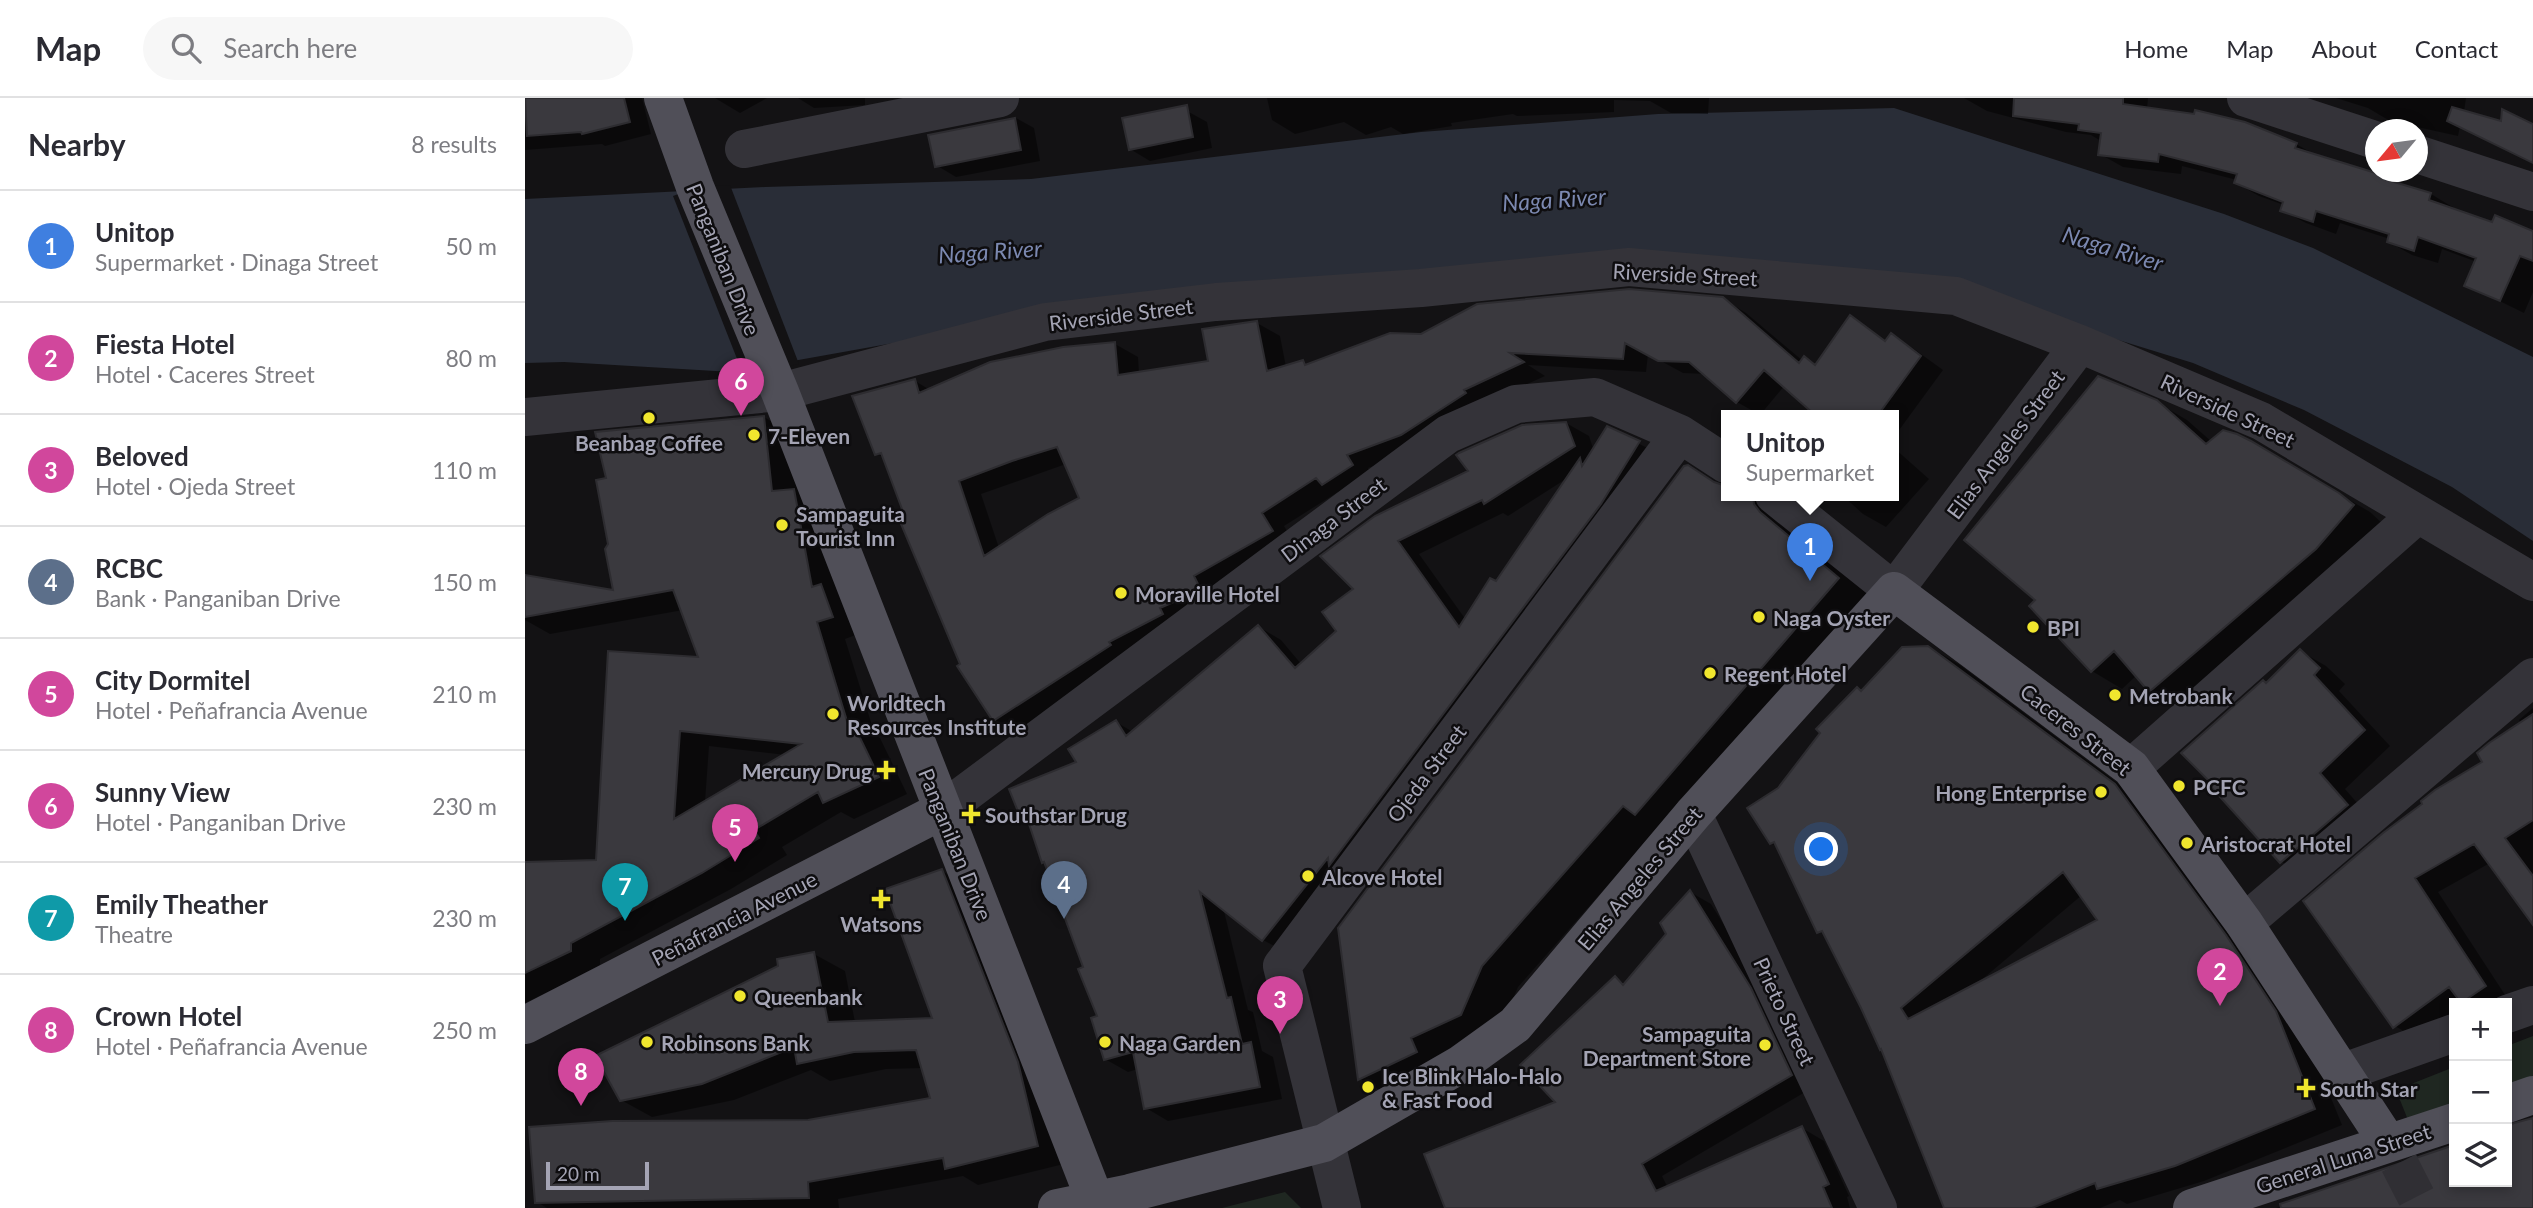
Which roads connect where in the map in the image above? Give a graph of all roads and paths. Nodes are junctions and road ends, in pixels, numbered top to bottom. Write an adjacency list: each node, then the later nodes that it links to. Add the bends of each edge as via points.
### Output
1 (663, 98): 9 (main road, Panganiban Drive)
2 (1000, 98): 5 (street)
3 (2246, 98): 4 (street)
4 (2365, 138)
5 (744, 149)
6 (2428, 158): 7 (street)
7 (2533, 192)
8 (2080, 344): 9 (street, Riverside Street, via 1956,296 1629,267 1045,322); 14 (street, Riverside Street, via 2261,421); 16 (street, Elias Angeles Street)
9 (777, 387): 10 (street, Riverside Street); 19 (main road, Panganiban Drive)
10 (525, 417)
11 (1680, 434): 12 (street, Dinaga Street); 19 (street, Dinaga Street, via 1595,397 1516,404 1448,435); 30 (street, Ojeda Street, via 1282,966)
12 (1721, 461)
13 (1782, 501): 16 (street)
14 (2418, 514): 15 (street, Riverside Street); 18 (street)
15 (2533, 582)
16 (1894, 591): 18 (main road, Caceres Street); 20 (main road, Elias Angeles Street)
17 (2533, 677): 21 (street)
18 (2131, 768): 21 (main road, Caceres Street)
19 (943, 810): 24 (main road, Peñafrancia Avenue); 32 (main road, Panganiban Drive)
20 (1693, 814): 30 (main road, Elias Angeles Street, via 1515,1025 1461,1064); 35 (street, Prieto Street)
21 (2244, 923): 26 (main road, Caceres Street)
22 (2533, 1005): 23 (street)
23 (2512, 1012)
24 (525, 1025)
25 (2449, 1035): 26 (street)
26 (2344, 1072): 31 (main road, Caceres Street)
27 (2533, 1096): 28 (main road)
28 (2512, 1102)
29 (2450, 1124): 31 (main road, General Luna Street)
30 (1324, 1143): 32 (main road, Elias Angeles Street); 34 (street)
31 (2394, 1153): 36 (main road, General Luna Street)
32 (1095, 1200): 33 (main road, Elias Angeles Street)
33 (1057, 1208)
34 (1342, 1208)
35 (1878, 1208)
36 (2192, 1208)

